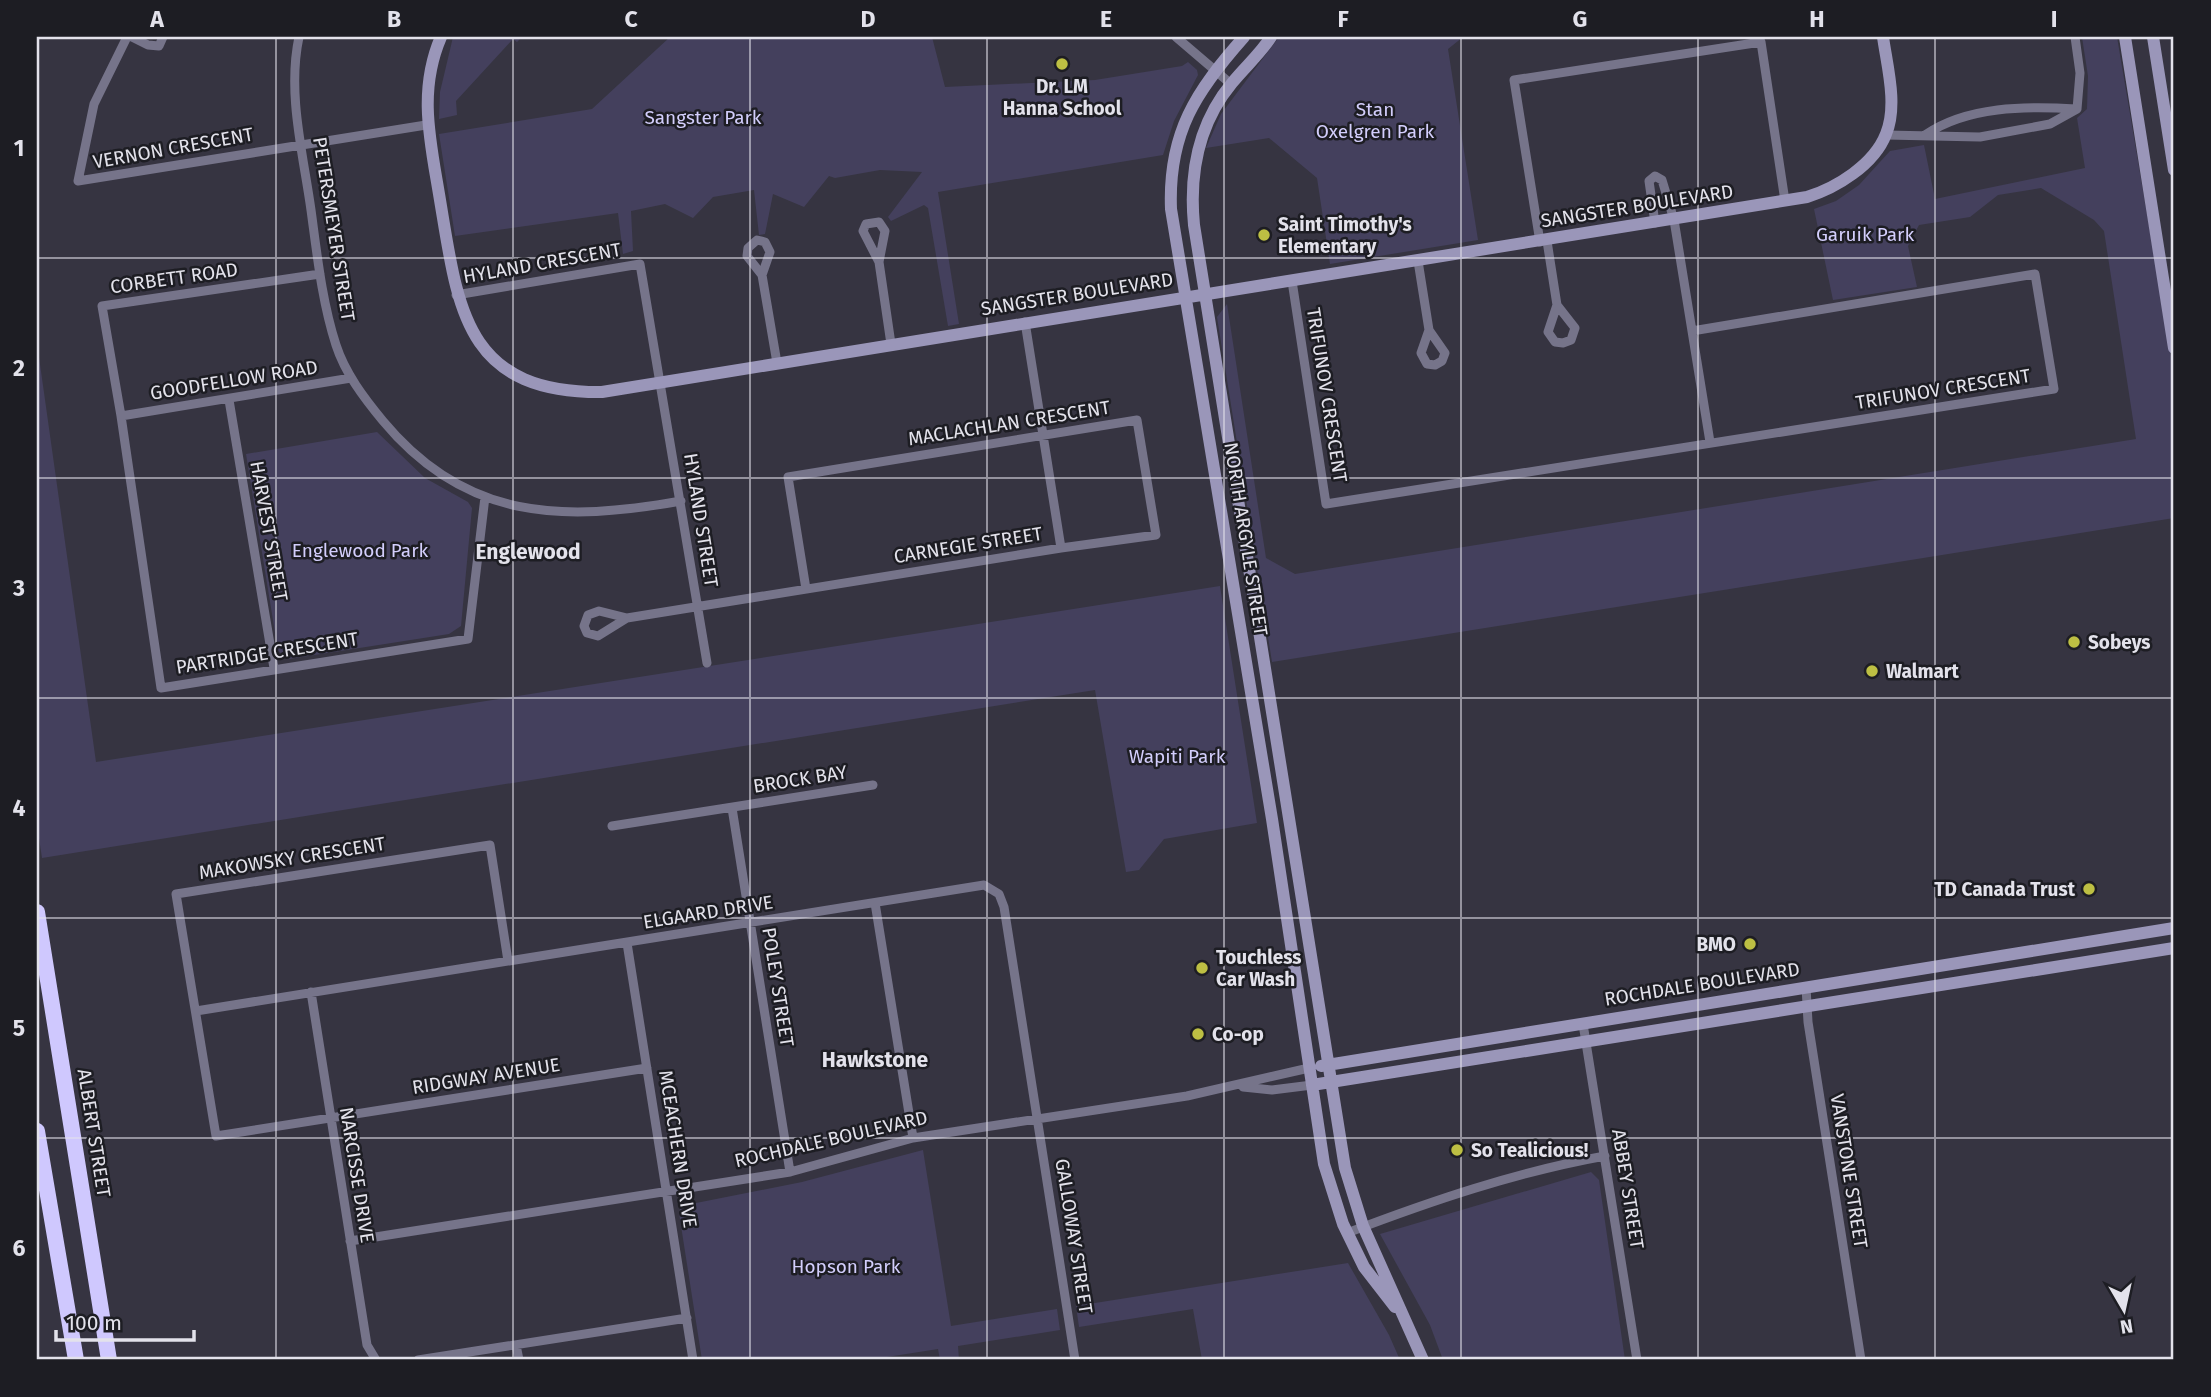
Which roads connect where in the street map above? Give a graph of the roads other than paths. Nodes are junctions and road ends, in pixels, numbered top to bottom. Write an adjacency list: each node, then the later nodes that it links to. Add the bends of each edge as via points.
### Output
1 (127, 37): 19 (street, VERNON CRESCENT, via 94,104 78,181)
2 (132, 37): 3 (street, via 159,46)
3 (163, 37)
4 (299, 37): 19 (street, PETERSMEYER STREET, via 295,98)
5 (442, 37): 16 (street, SANGSTER BOULEVARD, via 428,93)
6 (1176, 37): 13 (street)
7 (1244, 37): 13 (street, NORTH ARGYLE STREET)
8 (1270, 37): 14 (street, NORTH ARGYLE STREET)
9 (1883, 37): 17 (street, via 1891,101)
10 (2075, 37): 15 (street, via 2080,73)
11 (2125, 37): 38 (street)
12 (2152, 37): 20 (street)
13 (1214, 70): 14 (street); 32 (street, NORTH ARGYLE STREET, via 1183,123 1173,162 1171,209)
14 (1231, 84): 30 (street, NORTH ARGYLE STREET, via 1206,126 1193,172 1194,225)
15 (2077, 109): 18 (street, via 2004,110 1942,123); 18 (street, via 2050,124 2018,132 1949,139)
16 (426, 125): 19 (street, VERNON CRESCENT); 31 (street, SANGSTER BOULEVARD)
17 (1886, 135): 18 (street); 21 (street, SANGSTER BOULEVARD, via 1842,182 1824,192)
18 (1925, 135)
19 (302, 144): 27 (street, PETERSMEYER STREET)
20 (2174, 170)
21 (1785, 201): 22 (street, SANGSTER BOULEVARD); 24 (street, via 1762,42 1514,80)
22 (1674, 220): 23 (street, SANGSTER BOULEVARD); 23 (street, via 1662,180 1655,176 1649,181); 36 (street)
23 (1656, 223): 24 (street, SANGSTER BOULEVARD)
24 (1544, 241): 25 (street, SANGSTER BOULEVARD); 33 (street)
25 (1418, 261): 29 (street, SANGSTER BOULEVARD); 35 (street)
26 (878, 262): 37 (street)
27 (320, 274): 40 (street, PETERSMEYER STREET, via 336,345); 43 (street, CORBETT ROAD, via 102,306)
28 (762, 275): 39 (street)
29 (1292, 281): 30 (street, SANGSTER BOULEVARD); 45 (street, TRIFUNOV CRESCENT, via 1326,504)
30 (1207, 293): 32 (street, SANGSTER BOULEVARD); 70 (street, NORTH ARGYLE STREET)
31 (456, 295): 41 (street, SANGSTER BOULEVARD, via 467,324 485,349 523,379 549,389 578,392); 41 (street, HYLAND CRESCENT, via 640,264)
32 (1186, 296): 34 (street, SANGSTER BOULEVARD); 72 (street, NORTH ARGYLE STREET)
33 (1557, 305)
34 (1025, 322): 37 (street, SANGSTER BOULEVARD); 44 (street, CARNEGIE STREET)
35 (1429, 330)
36 (1692, 331): 45 (street); 45 (street, TRIFUNOV CRESCENT, via 2035,274 2054,389)
37 (891, 344): 39 (street, SANGSTER BOULEVARD)
38 (2174, 348)
39 (777, 363): 41 (street, SANGSTER BOULEVARD)
40 (351, 378): 42 (street, GOODFELLOW ROAD); 46 (street, PETERSMEYER STREET, via 400,441 436,472)
41 (660, 382): 47 (street, HYLAND STREET)
42 (229, 400): 43 (street, GOODFELLOW ROAD); 53 (street, HARVEST STREET)
43 (121, 416): 53 (street, PARTRIDGE CRESCENT, via 161,688)
44 (1042, 436): 48 (street, CARNEGIE STREET); 48 (street, MACLACHLAN CRESCENT, via 1137,420 1156,535); 49 (street, MACLACHLAN CRESCENT, via 788,477)
45 (1710, 442)
46 (485, 497): 47 (street, PETERSMEYER STREET, via 566,514 619,512); 53 (street, PARTRIDGE CRESCENT, via 468,639)
47 (681, 501): 50 (street, HYLAND STREET)
48 (1061, 548): 49 (street, CARNEGIE STREET)
49 (806, 589): 50 (street, CARNEGIE STREET)
50 (697, 607): 51 (street, CARNEGIE STREET); 52 (street, HYLAND STREET)
51 (627, 618)
52 (707, 663)
53 (274, 668)
54 (873, 785): 55 (street, BROCK BAY)
55 (732, 807): 56 (street, BROCK BAY); 59 (street, POLEY STREET)
56 (612, 826)
57 (875, 903): 59 (street, ELGAARD DRIVE); 77 (street, ELGAARD DRIVE, via 984,885 999,894); 79 (street)
58 (37, 912): 86 (highway, ALBERT STREET)
59 (750, 923): 61 (street, ELGAARD DRIVE); 81 (street, POLEY STREET)
60 (2174, 928): 64 (street, ROCHDALE BOULEVARD)
61 (627, 943): 63 (street, ELGAARD DRIVE); 71 (street, MCEACHERN DRIVE)
62 (2174, 948): 66 (street, ROCHDALE BOULEVARD)
63 (508, 961): 65 (street, ELGAARD DRIVE); 67 (street, MAKOWSKY CRESCENT, via 490,845 176,894)
64 (1806, 987): 66 (street, VANSTONE STREET); 68 (street, ROCHDALE BOULEVARD)
65 (311, 992): 67 (street, ELGAARD DRIVE); 76 (street, NARCISSE DRIVE)
66 (1808, 1006): 69 (street, ROCHDALE BOULEVARD); 100 (street, VANSTONE STREET)
67 (196, 1011): 76 (street, MAKOWSKY CRESCENT, via 216,1136)
68 (1583, 1024): 69 (street, ABBEY STREET); 70 (street, ROCHDALE BOULEVARD)
69 (1586, 1042): 73 (street, ROCHDALE BOULEVARD); 80 (street, ABBEY STREET)
70 (1328, 1065): 72 (street, ROCHDALE BOULEVARD); 73 (street, NORTH ARGYLE STREET)
71 (647, 1068): 76 (street, RIDGWAY AVENUE); 82 (street, MCEACHERN DRIVE)
72 (1309, 1068): 74 (street, NORTH ARGYLE STREET); 75 (street, ROCHDALE BOULEVARD)
73 (1330, 1082): 74 (street, ROCHDALE BOULEVARD); 83 (street, NORTH ARGYLE STREET, via 1345,1168)
74 (1312, 1085): 75 (street, ROCHDALE BOULEVARD, via 1272,1090); 84 (street, NORTH ARGYLE STREET, via 1324,1164)
75 (1238, 1086): 77 (street, ROCHDALE BOULEVARD)
76 (331, 1118): 85 (street, NARCISSE DRIVE)
77 (1038, 1118): 79 (street, ROCHDALE BOULEVARD); 97 (street, GALLOWAY STREET)
78 (37, 1131): 90 (highway)
79 (913, 1138): 81 (street, ROCHDALE BOULEVARD)
80 (1605, 1156): 83 (street, via 1520,1174); 99 (street, ABBEY STREET)
81 (790, 1172): 82 (street, ROCHDALE BOULEVARD)
82 (667, 1193): 85 (street, ROCHDALE BOULEVARD); 88 (street, MCEACHERN DRIVE)
83 (1363, 1226): 84 (street); 87 (street, NORTH ARGYLE STREET)
84 (1347, 1233): 87 (street, NORTH ARGYLE STREET, via 1364,1267)
85 (350, 1241): 93 (street, NARCISSE DRIVE, via 366,1345)
86 (100, 1301): 91 (highway, ALBERT STREET); 92 (highway)
87 (1402, 1315): 98 (street)
88 (687, 1318): 89 (street); 96 (street, MCEACHERN DRIVE)
89 (516, 1345): 94 (street); 95 (street)
90 (76, 1360)
91 (109, 1360)
92 (118, 1360)
93 (376, 1360)
94 (418, 1360)
95 (519, 1360)
96 (693, 1360)
97 (1075, 1360)
98 (1423, 1360)
99 (1637, 1360)
100 (1861, 1360)

